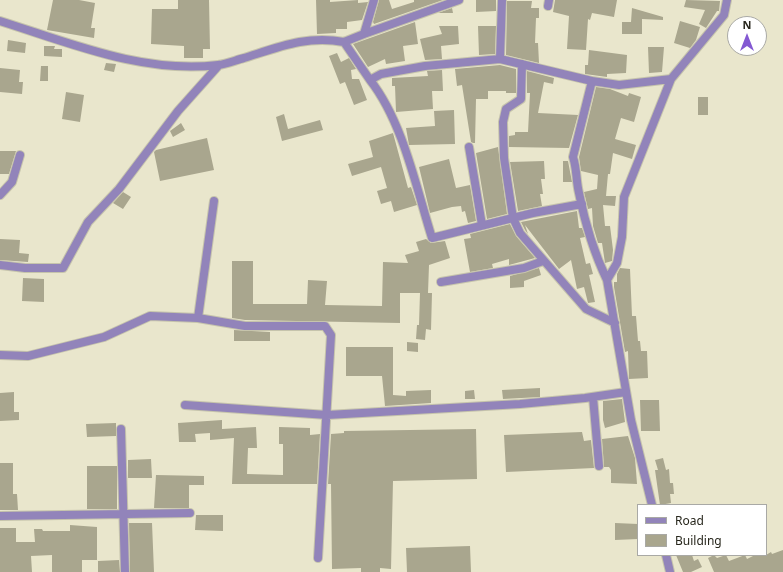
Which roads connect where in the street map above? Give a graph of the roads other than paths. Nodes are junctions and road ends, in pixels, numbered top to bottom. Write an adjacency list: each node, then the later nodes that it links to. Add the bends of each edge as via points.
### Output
1 (374, 0): 6 (street)
2 (459, 0): 6 (street)
3 (502, 0): 8 (street)
4 (727, 0): 11 (street, via 724,15)
5 (0, 21): 10 (street, via 119,58 173,66)
6 (364, 34): 7 (street)
7 (344, 42): 10 (street, via 326,38 296,42); 12 (street)
8 (500, 59): 9 (street); 12 (street, via 425,66 381,74)
9 (522, 64): 13 (street); 19 (street, via 521,99 506,109 503,122 504,158)
10 (219, 65): 22 (street, via 178,112 119,189 88,222 63,268)
11 (671, 79): 13 (street, via 619,85); 23 (street, via 624,197 622,237 617,263)
12 (370, 80): 20 (street, via 386,104 403,145 432,238)
13 (592, 81): 18 (street, via 573,157 577,167 578,191)
14 (469, 147): 20 (street)
15 (20, 155): 16 (street, via 12,182)
16 (0, 195)
17 (214, 201): 25 (street)
18 (582, 204): 19 (street); 23 (street, via 597,259)
19 (513, 218): 20 (street); 21 (street, via 520,233)
20 (482, 225)
21 (543, 261): 24 (street, via 524,268); 26 (street, via 586,309)
22 (0, 265)
23 (607, 280): 26 (street)
24 (441, 282)
25 (198, 318): 27 (street, via 150,316 104,337 28,356); 31 (street, via 245,326 325,326 331,335)
26 (615, 323): 28 (street)
27 (0, 355)
28 (626, 392): 29 (street); 34 (street)
29 (593, 397): 31 (street, via 520,404); 33 (street)
30 (185, 405): 31 (street)
31 (327, 415): 39 (street)
32 (121, 429): 36 (street)
33 (599, 466)
34 (652, 504)
35 (190, 513): 36 (street)
36 (124, 515): 37 (street); 40 (street)
37 (0, 516)
38 (666, 556): 41 (street)
39 (318, 558)
40 (125, 572)
41 (670, 572)

